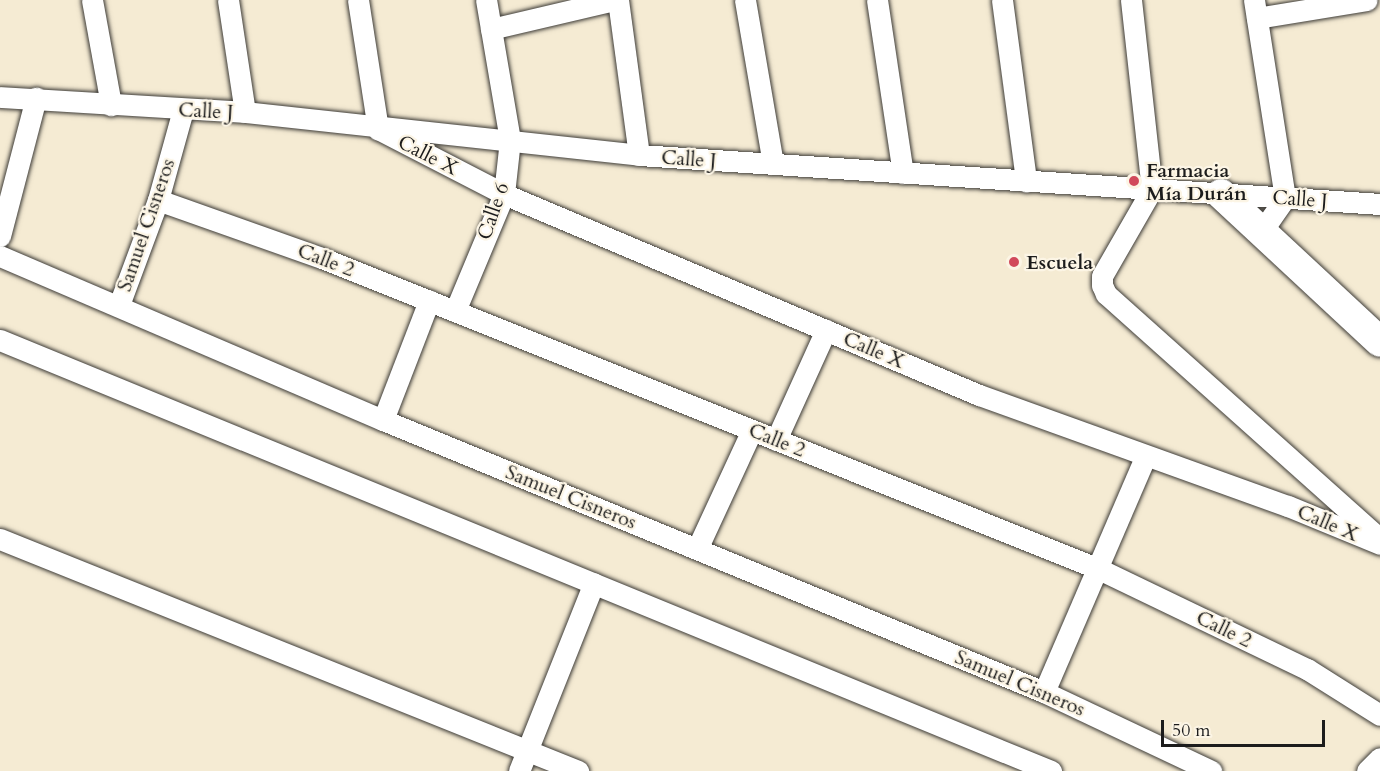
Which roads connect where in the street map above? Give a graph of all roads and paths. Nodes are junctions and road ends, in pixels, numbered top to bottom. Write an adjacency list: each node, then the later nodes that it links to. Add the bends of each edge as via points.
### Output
1 (92, 0): 15 (street)
2 (228, 0): 17 (street)
3 (358, 0): 18 (street)
4 (486, 0): 12 (street, Calle 6)
5 (617, 0): 12 (street); 20 (street)
6 (745, 0): 21 (street)
7 (877, 0): 22 (street)
8 (1002, 0): 23 (street)
9 (1131, 0): 24 (street)
10 (1367, 0): 11 (street)
11 (1255, 9): 27 (street)
12 (491, 29): 19 (street, Calle 6)
13 (0, 97): 14 (street, Calle J)
14 (36, 98): 15 (street, Calle J); 31 (street)
15 (111, 105): 16 (street, Calle J)
16 (183, 110): 17 (street, Calle J); 28 (street, Samuel Cisneros)
17 (245, 112): 18 (street, Calle J)
18 (378, 129): 19 (street, Calle J); 25 (street, Calle X)
19 (510, 140): 20 (street, Calle J); 25 (street, Calle 6)
20 (639, 156): 21 (street, Calle J)
21 (773, 164): 22 (street, Calle J)
22 (903, 172): 23 (street, Calle J)
23 (1026, 181): 24 (street, Calle J)
24 (1152, 189): 26 (street, Calle J); 44 (street, via 1102,276 1106,294)
25 (504, 194): 35 (street, Calle 6); 36 (street, Calle X)
26 (1221, 194): 27 (street, Calle J); 30 (street)
27 (1285, 198): 29 (street, Calle J); 30 (street)
28 (158, 200): 33 (street, Calle 2, via 240,227); 34 (street, Samuel Cisneros)
29 (1380, 204)
30 (1262, 231): 38 (street)
31 (0, 236)
32 (0, 256): 34 (street)
33 (429, 301): 35 (street, Calle 2); 39 (street)
34 (119, 305): 39 (street, Samuel Cisneros)
35 (455, 311): 40 (street, Calle 2)
36 (826, 330): 41 (street); 42 (street, Calle X, via 980,395)
37 (0, 340): 48 (street)
38 (1380, 342)
39 (383, 420): 46 (street, Samuel Cisneros)
40 (752, 430): 41 (street, Calle 2); 46 (street)
41 (776, 440): 47 (street, Calle 2)
42 (1145, 457): 45 (street, Calle X, via 1288,506); 47 (street)
43 (0, 539): 51 (street)
44 (1380, 539)
45 (1380, 544)
46 (697, 549): 49 (street, Samuel Cisneros)
47 (1099, 569): 49 (street); 50 (street, Calle 2, via 1307,669)
48 (594, 583): 51 (street); 55 (street)
49 (1044, 692): 56 (street, Samuel Cisneros)
50 (1380, 715)
51 (527, 750): 53 (street); 54 (street)
52 (1380, 758): 57 (street)
53 (519, 771)
54 (578, 771)
55 (1052, 771)
56 (1211, 771)
57 (1367, 771)

